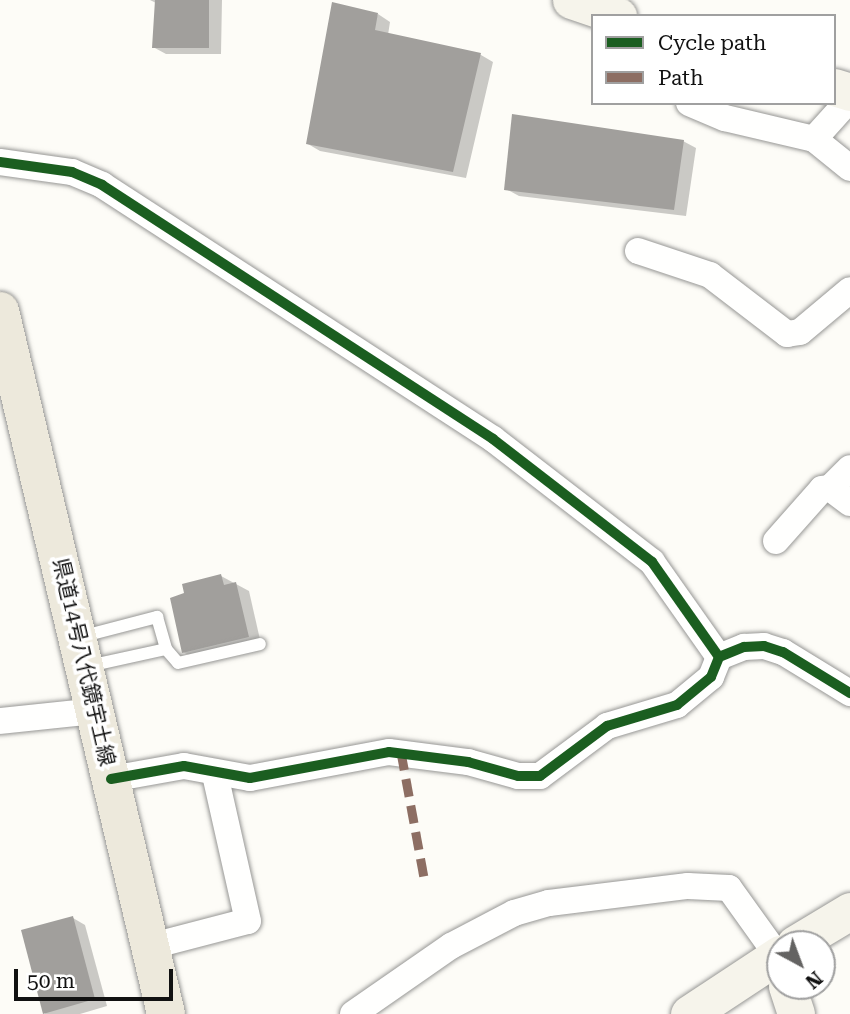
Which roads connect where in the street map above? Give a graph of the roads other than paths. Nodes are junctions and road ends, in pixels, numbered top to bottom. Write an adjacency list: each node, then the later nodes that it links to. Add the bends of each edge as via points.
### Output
1 (850, 99): 3 (street)
2 (694, 105): 3 (street, via 725,118)
3 (814, 139): 5 (street)
4 (0, 162): 15 (street, via 72,172 102,185 493,439 652,562)
5 (850, 168)
6 (638, 251): 7 (street, via 710,275 787,334 800,332)
7 (850, 290)
8 (0, 311): 14 (main road, 県道14号八代鏡宇土線)
9 (850, 468): 10 (street)
10 (840, 495): 11 (street, via 822,489)
11 (776, 541)
12 (260, 644): 13 (lane, via 178,663)
13 (166, 649): 14 (lane); 14 (lane, via 157,617)
14 (83, 652): 17 (main road, 県道14号八代鏡宇土線)
15 (719, 657): 16 (street, via 744,647 764,646 796,658); 19 (street, via 711,677 677,705 607,726 540,776 518,776 401,752 250,778)
16 (850, 693)
17 (95, 711): 18 (street); 20 (main road, 県道14号八代鏡宇土線)
18 (0, 721)
19 (215, 774): 20 (street, via 184,766); 24 (street, via 248,921)
20 (111, 779): 24 (main road, 県道14号八代鏡宇土線)
21 (850, 911): 22 (main road)
22 (825, 930)
23 (766, 937): 27 (street, via 729,888 688,886 549,903 475,932)
24 (149, 947): 26 (main road, 県道14号八代鏡宇土線)
25 (766, 971): 28 (main road)
26 (166, 1014)
27 (353, 1014)
28 (689, 1014)

